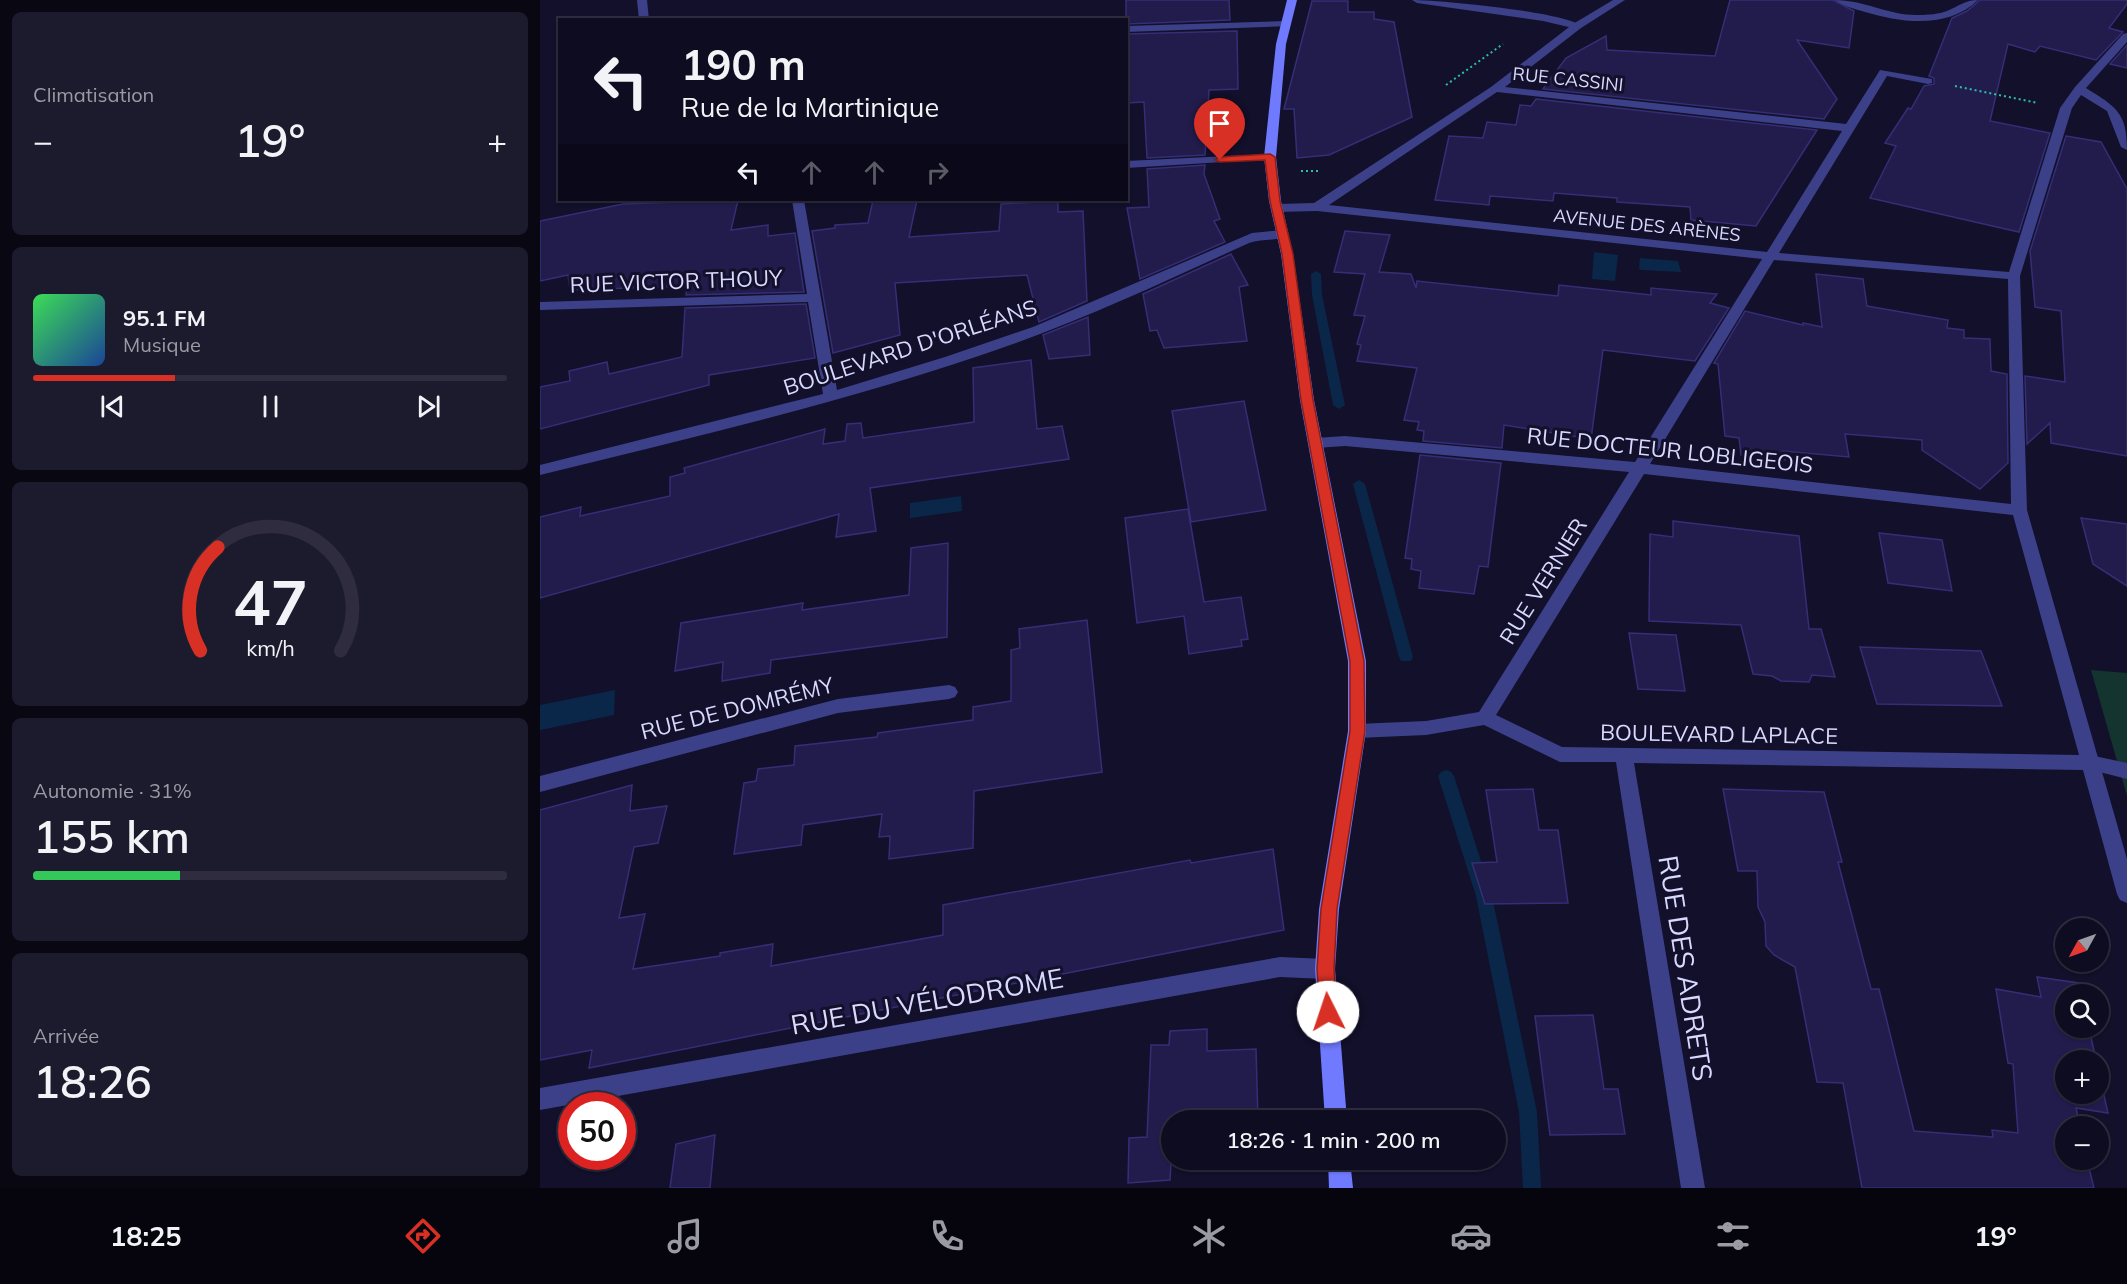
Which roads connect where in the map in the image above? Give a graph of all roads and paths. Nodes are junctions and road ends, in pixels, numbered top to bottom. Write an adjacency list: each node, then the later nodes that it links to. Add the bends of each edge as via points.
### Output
1 (642, 0): 7 (street)
2 (1292, 0): 8 (main road)
3 (1417, 0): 9 (street)
4 (1620, 0): 9 (street)
5 (1840, 0): 6 (street, via 1866,10 1925,18 1946,15)
6 (1972, 0)
7 (644, 18)
8 (1286, 24): 10 (street); 18 (main road)
9 (1577, 26): 13 (street)
10 (1128, 29)
11 (2127, 36): 14 (street)
12 (1928, 81): 15 (path); 16 (street, RUE VERNIER, via 1884,72)
13 (1494, 89): 16 (street, RUE CASSINI); 21 (street, RUE CASSINI)
14 (2079, 89): 15 (street); 17 (street, via 2112,109)
15 (2066, 108): 25 (street)
16 (1849, 128): 24 (street, RUE VERNIER)
17 (2127, 147)
18 (1270, 157): 19 (street); 22 (main road)
19 (1128, 165)
20 (798, 201): 26 (street)
21 (1317, 207): 22 (street, AVENUE DES ARÈNES); 24 (street, AVENUE DES ARÈNES)
22 (1277, 208): 23 (main road)
23 (1282, 234): 28 (street, BOULEVARD D'ORLÉANS, via 1245,240 1177,273 1010,341); 29 (main road)
24 (1770, 256): 25 (street, AVENUE DES ARÈNES); 30 (street, RUE VERNIER)
25 (2014, 276): 32 (street)
26 (814, 298): 27 (street, RUE VICTOR THOUY); 28 (street)
27 (540, 306)
28 (831, 398): 31 (street, BOULEVARD D'ORLÉANS)
29 (1316, 442): 30 (street, RUE DOCTEUR LOBLIGEOIS, via 1345,441); 35 (main road, via 1357,661)
30 (1639, 468): 32 (street, RUE DOCTEUR LOBLIGEOIS); 34 (street, RUE VERNIER)
31 (540, 470)
32 (2019, 510): 37 (street)
33 (949, 692): 39 (street, RUE DE DOMRÉMY, via 838,706)
34 (1485, 718): 35 (street, via 1426,728); 36 (street, BOULEVARD LAPLACE, via 1560,754)
35 (1357, 731): 41 (main road, via 1329,909)
36 (1624, 756): 37 (street, BOULEVARD LAPLACE); 46 (street, RUE DES ADRETS)
37 (2090, 764): 38 (street, BOULEVARD LAPLACE); 40 (street)
38 (2127, 771)
39 (540, 784)
40 (2127, 894)
41 (1325, 969): 42 (street, RUE DU VÉLODROME, via 1280,967); 43 (main road)
42 (540, 1099)
43 (1335, 1110)
44 (1340, 1170): 45 (main road)
45 (1341, 1188)
46 (1692, 1188)

